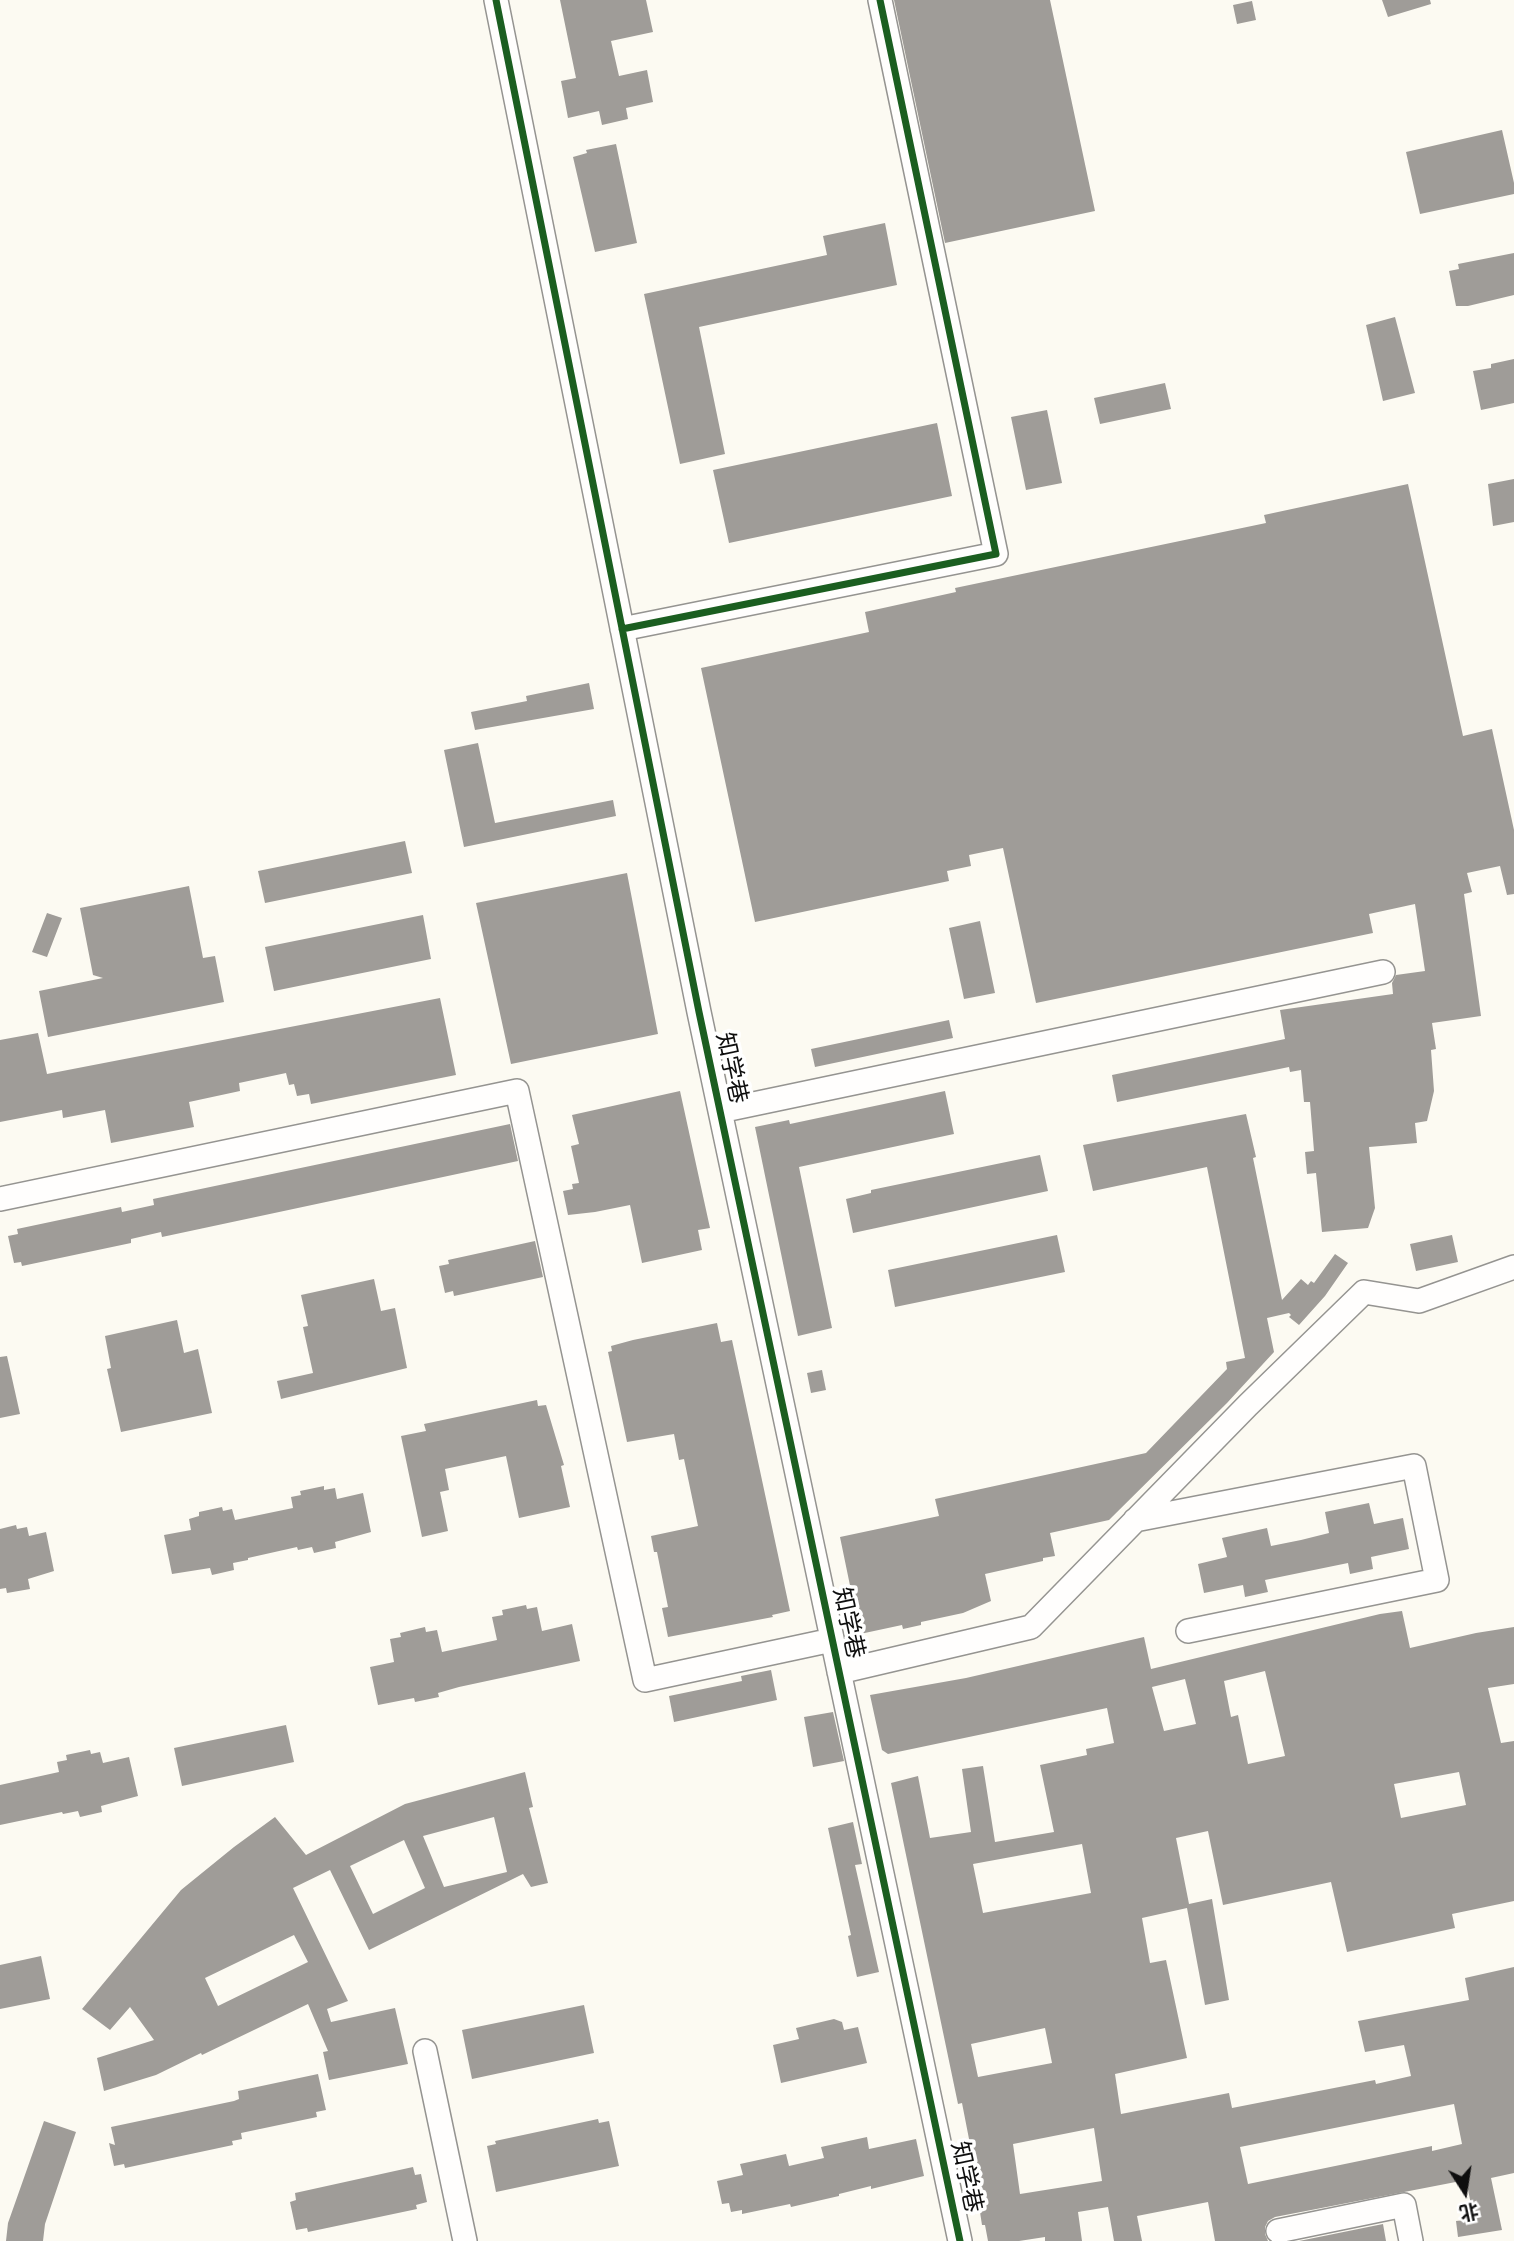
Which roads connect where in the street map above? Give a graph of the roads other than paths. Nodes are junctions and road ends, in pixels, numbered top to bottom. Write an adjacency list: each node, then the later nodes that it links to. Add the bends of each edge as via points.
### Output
1 (496, 0): 3 (street, 知学巷)
2 (880, 0): 3 (street, via 996,554)
3 (622, 629): 5 (street, 知学巷)
4 (1383, 972): 5 (street)
5 (720, 1111): 10 (street, 知学巷)
6 (0, 1199): 10 (street, via 517,1091 645,1680)
7 (1514, 1267): 8 (street, via 1419,1301 1364,1292)
8 (1135, 1520): 9 (street, via 1414,1466 1437,1580); 11 (street, via 1031,1627)
9 (1188, 1630)
10 (832, 1640): 11 (street, 知学巷)
11 (839, 1672): 15 (street, 知学巷)
12 (425, 2051): 14 (street)
13 (1278, 2231): 16 (street, via 1404,2205)
14 (465, 2241)
15 (960, 2241)
16 (1411, 2241)

